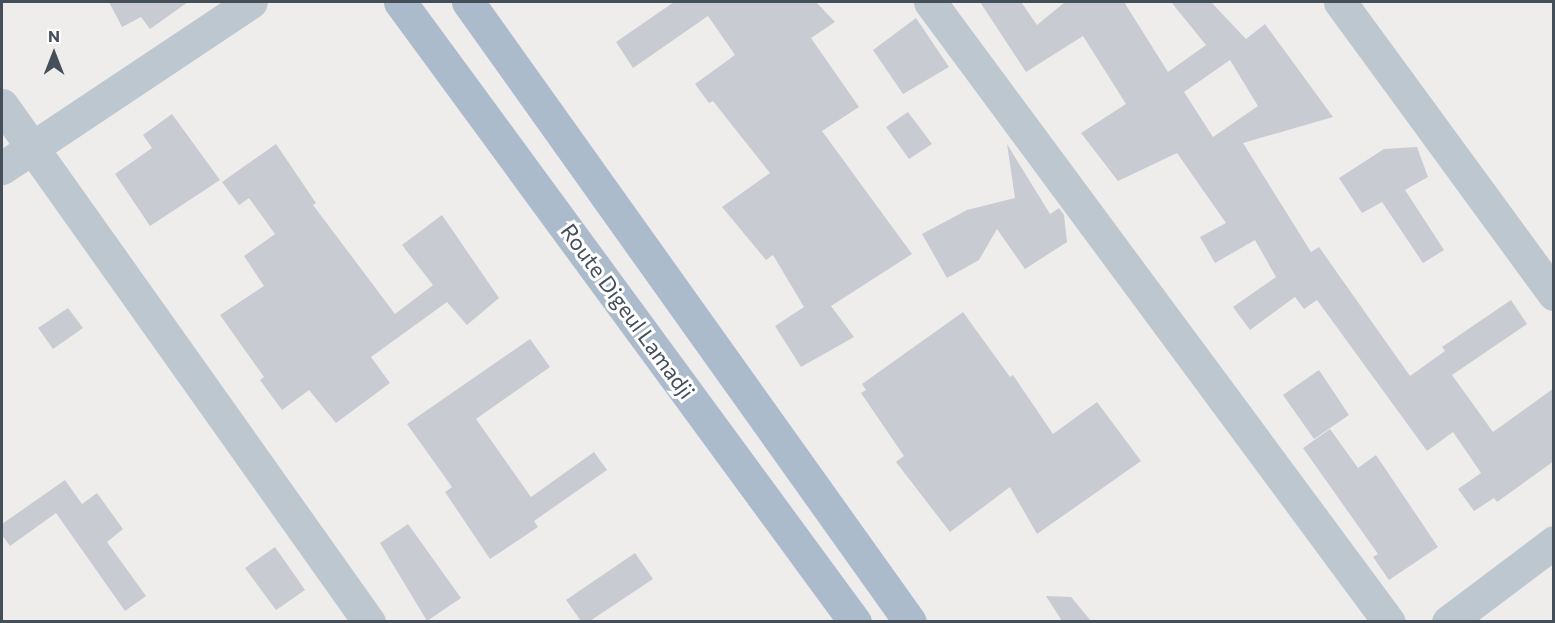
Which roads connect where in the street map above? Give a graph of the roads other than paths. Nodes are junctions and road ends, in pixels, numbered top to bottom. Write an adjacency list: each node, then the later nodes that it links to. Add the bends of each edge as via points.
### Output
1 (251, 2): 7 (street)
2 (400, 2): 12 (main road, Route Digeul Lamadji)
3 (468, 2): 13 (main road)
4 (1340, 2): 9 (street)
5 (935, 3): 14 (street)
6 (2, 105): 7 (street)
7 (32, 147): 8 (street); 11 (street)
8 (2, 168)
9 (1554, 294)
10 (1554, 542): 15 (street)
11 (369, 621)
12 (855, 621)
13 (910, 621)
14 (1389, 621)
15 (1448, 621)

